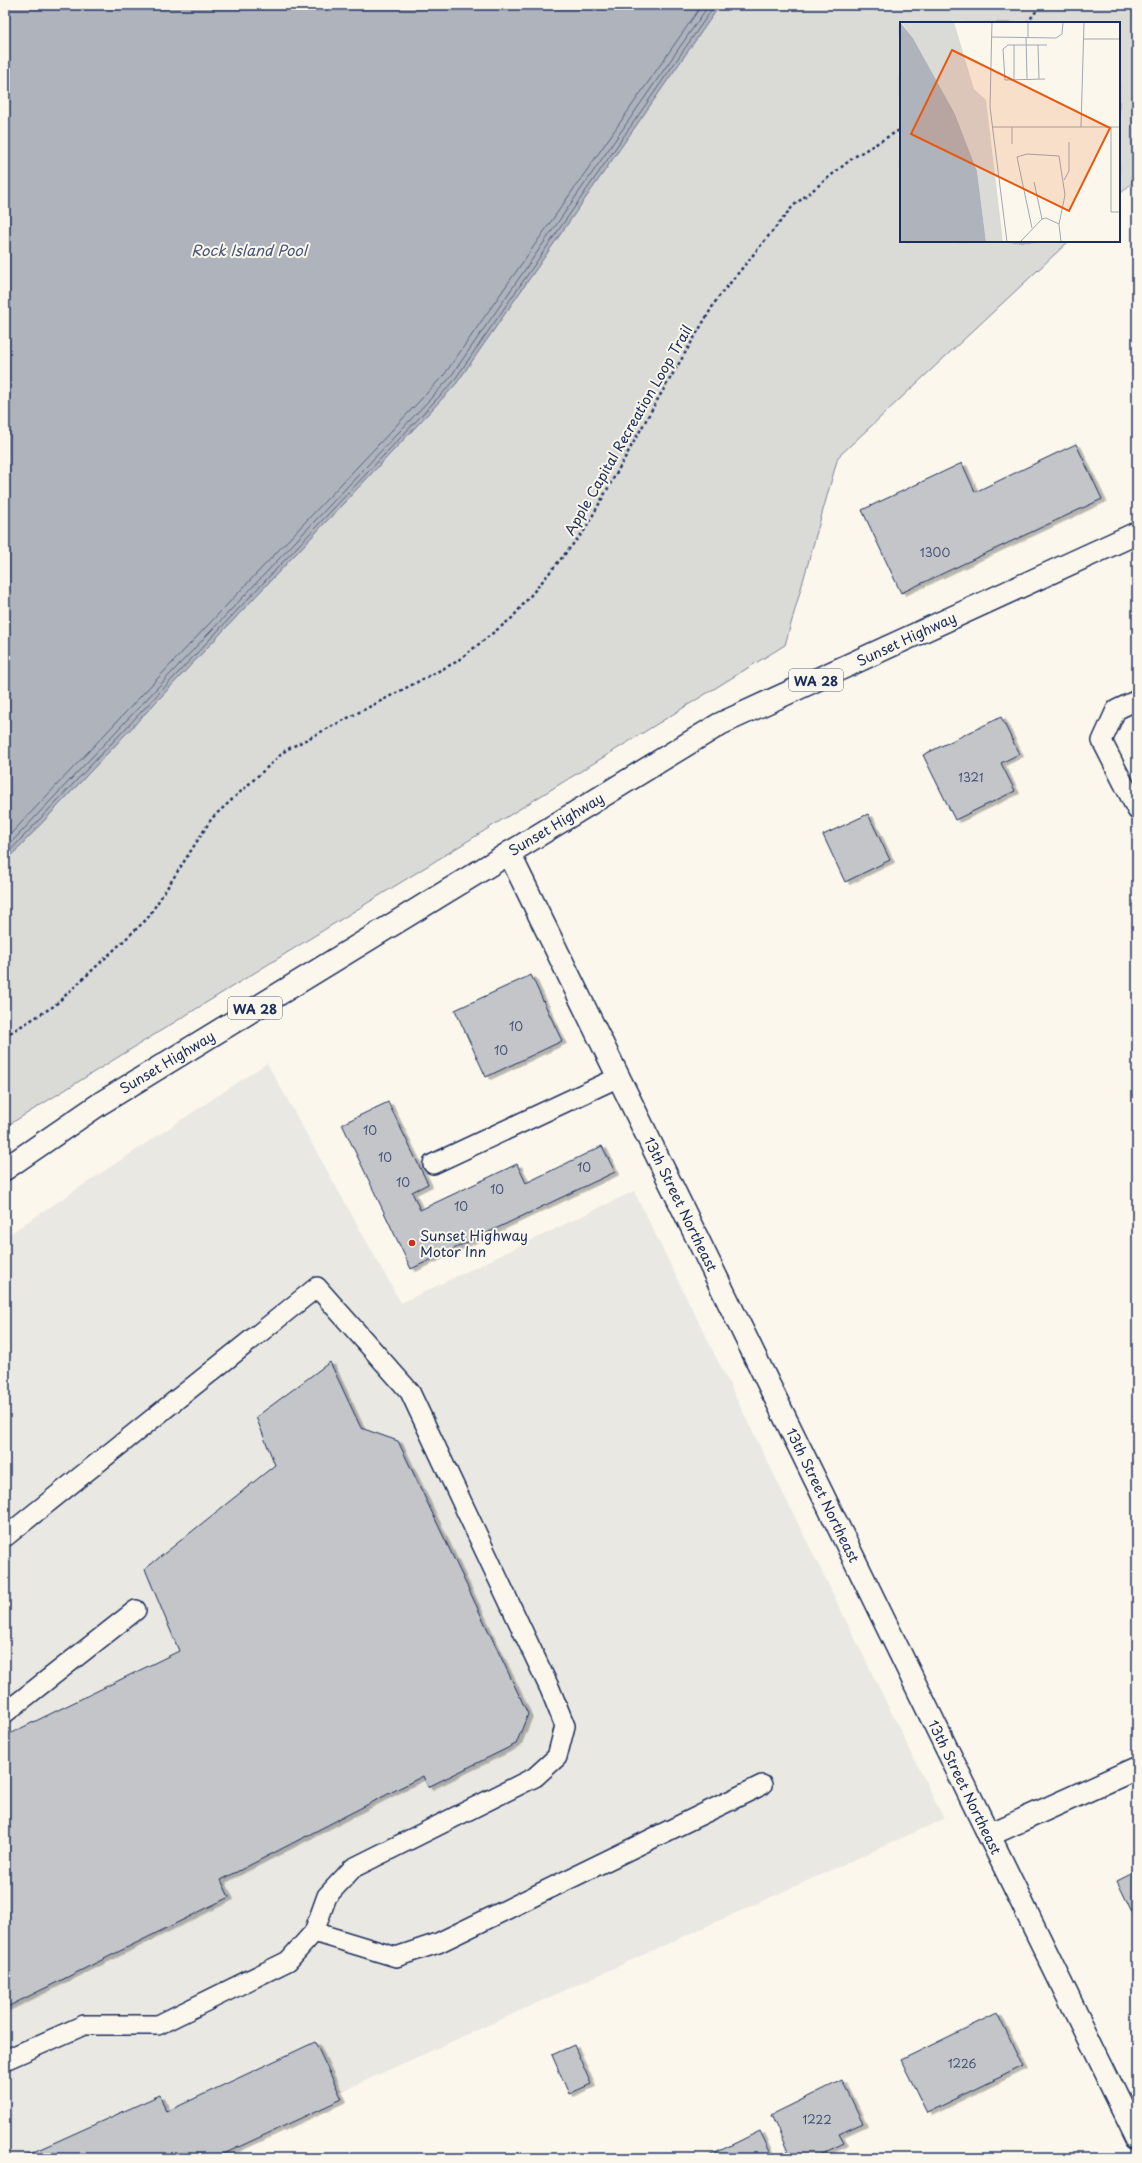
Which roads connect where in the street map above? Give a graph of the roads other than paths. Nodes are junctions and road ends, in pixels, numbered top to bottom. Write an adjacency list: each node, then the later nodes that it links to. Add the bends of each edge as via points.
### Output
1 (1137, 533): 4 (main road, Sunset Highway / WA 28, via 720,724)
2 (1137, 700): 3 (lane, via 1116,710 1102,741)
3 (1137, 810)
4 (509, 853): 5 (main road, 13th Street Northeast); 7 (main road, Sunset Highway / WA 28, via 100,1103)
5 (619, 1077): 6 (lane); 13 (main road, 13th Street Northeast)
6 (433, 1164)
7 (5, 1169)
8 (5, 1537): 14 (lane, via 317,1287 410,1392 565,1726 557,1757 535,1777 353,1868 327,1896)
9 (136, 1610): 10 (lane)
10 (5, 1713)
11 (1137, 1768): 13 (main road)
12 (762, 1785): 14 (lane, via 438,1943 396,1957)
13 (989, 1835): 16 (main road, 13th Street Northeast)
14 (314, 1932): 15 (lane, via 288,1961 158,2025 84,2025)
15 (5, 2060)
16 (1137, 2138)

